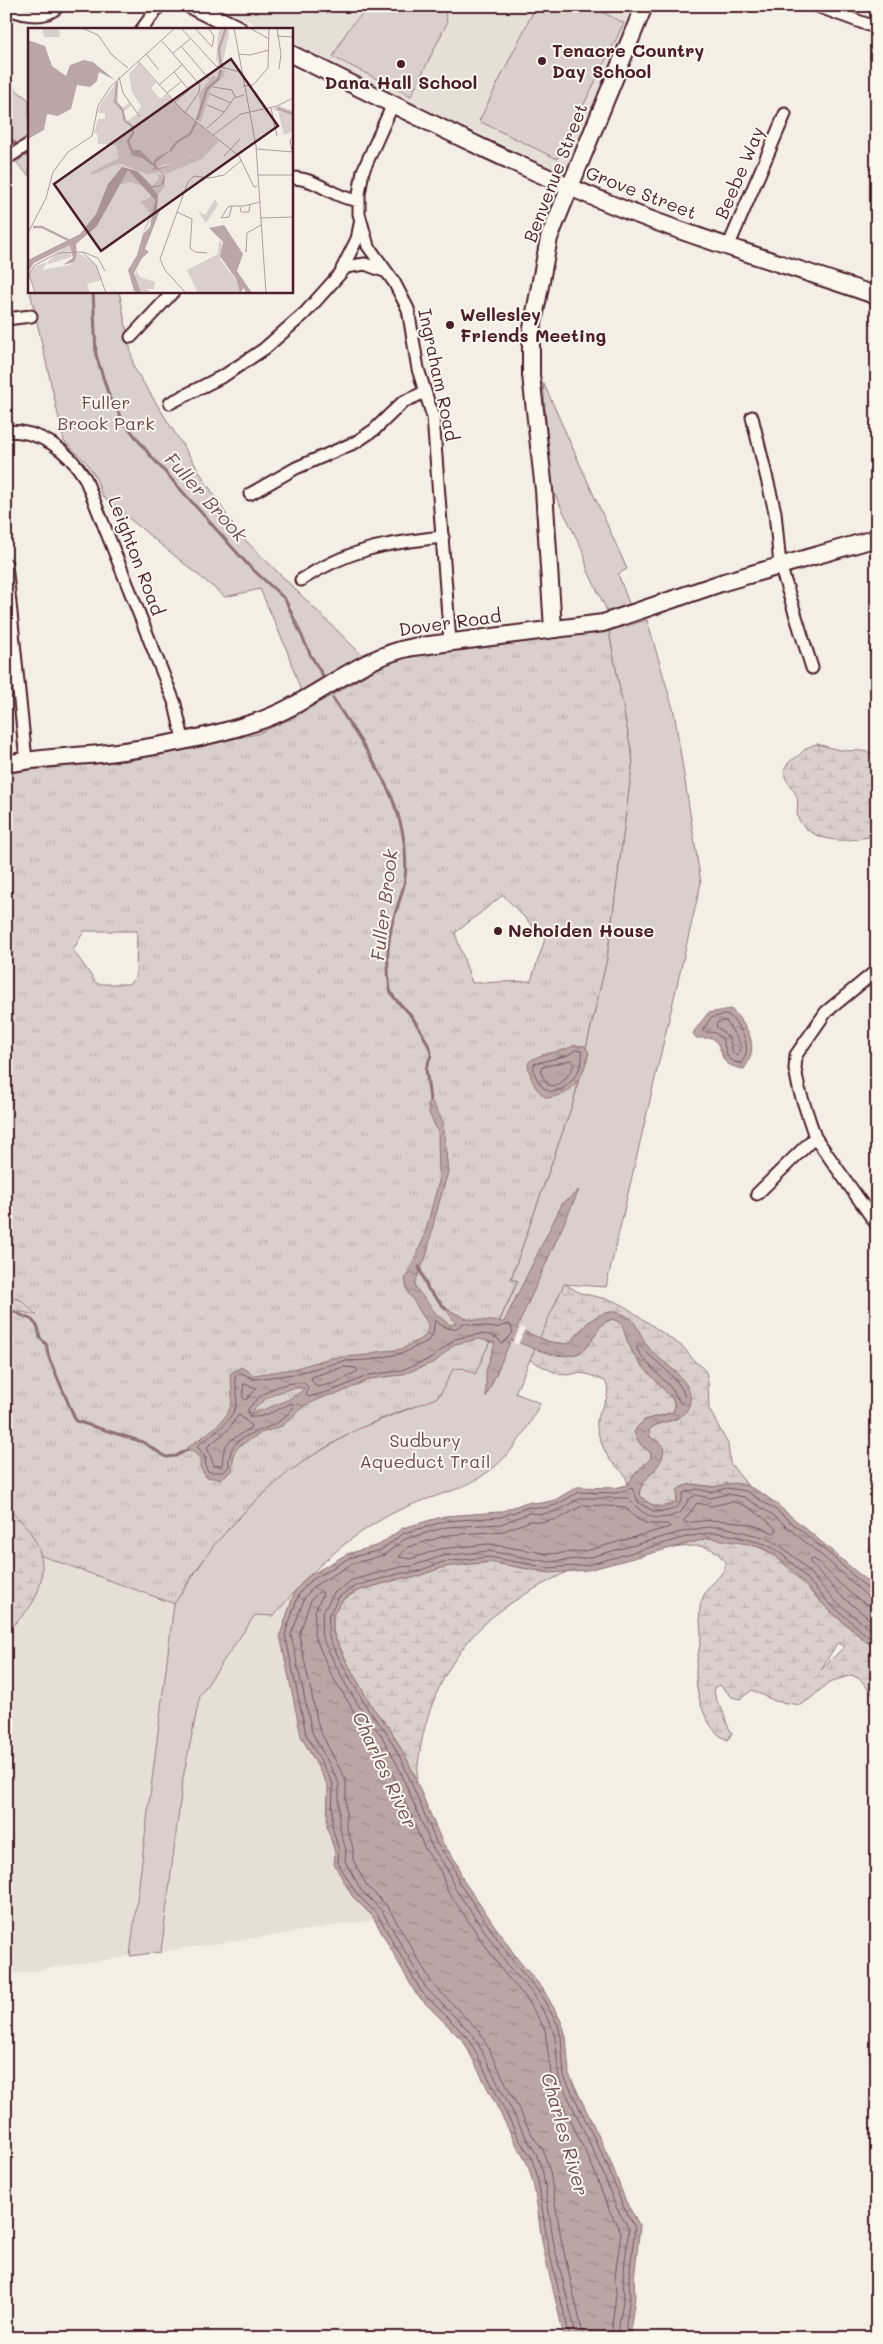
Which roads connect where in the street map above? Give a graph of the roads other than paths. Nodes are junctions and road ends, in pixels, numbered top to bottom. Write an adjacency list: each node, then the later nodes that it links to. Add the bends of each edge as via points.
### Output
1 (60, 6): 6 (street, via 46,14 25,14)
2 (159, 6): 7 (street)
3 (192, 6): 8 (street)
4 (644, 6): 16 (street, Benvenue Street)
5 (817, 6): 9 (street)
6 (6, 8)
7 (143, 28)
8 (236, 28)
9 (877, 28)
10 (292, 54): 11 (street, Grove Street)
11 (393, 104): 16 (street, Grove Street); 17 (street, Ingraham Road, via 365,164)
12 (785, 114): 19 (street, Beebe Way)
13 (28, 145): 14 (street)
14 (6, 159)
15 (292, 178): 17 (street, via 303,179)
16 (570, 187): 19 (street, Grove Street); 37 (street, Benvenue Street, via 547,245 530,344)
17 (358, 200): 18 (street, Ingraham Road)
18 (360, 220): 20 (street, via 359,233); 21 (street, Ingraham Road, via 368,246)
19 (728, 247): 23 (street, Grove Street)
20 (340, 272): 21 (street, via 353,264 365,264); 28 (street, via 305,312 264,349 225,375)
21 (386, 272): 27 (street, Ingraham Road, via 408,310)
22 (173, 292): 26 (street)
23 (877, 296)
24 (30, 316): 25 (street)
25 (6, 319)
26 (131, 338)
27 (425, 392): 31 (street, via 403,402 374,430 356,442 296,468); 32 (street, Ingraham Road, via 435,434)
28 (170, 403)
29 (752, 417): 35 (street, via 775,512)
30 (6, 431): 40 (street, Leighton Road, via 27,432 51,443 70,457 86,478 174,704)
31 (250, 494)
32 (443, 537): 36 (street, via 358,551); 38 (street, Ingraham Road)
33 (877, 538): 35 (street, Dover Road)
34 (6, 564): 41 (street)
35 (780, 565): 37 (street, Dover Road, via 614,620); 39 (street)
36 (301, 580)
37 (553, 629): 38 (street, Dover Road)
38 (450, 642): 40 (street, Dover Road, via 396,650 274,716 237,728)
39 (812, 668)
40 (183, 739): 41 (street, Dover Road, via 120,751)
41 (26, 760): 42 (street, Dover Road)
42 (6, 764)
43 (877, 970): 44 (street, via 826,1012 796,1055 799,1089)
44 (815, 1137): 45 (street); 46 (street)
45 (757, 1194)
46 (877, 1225)

